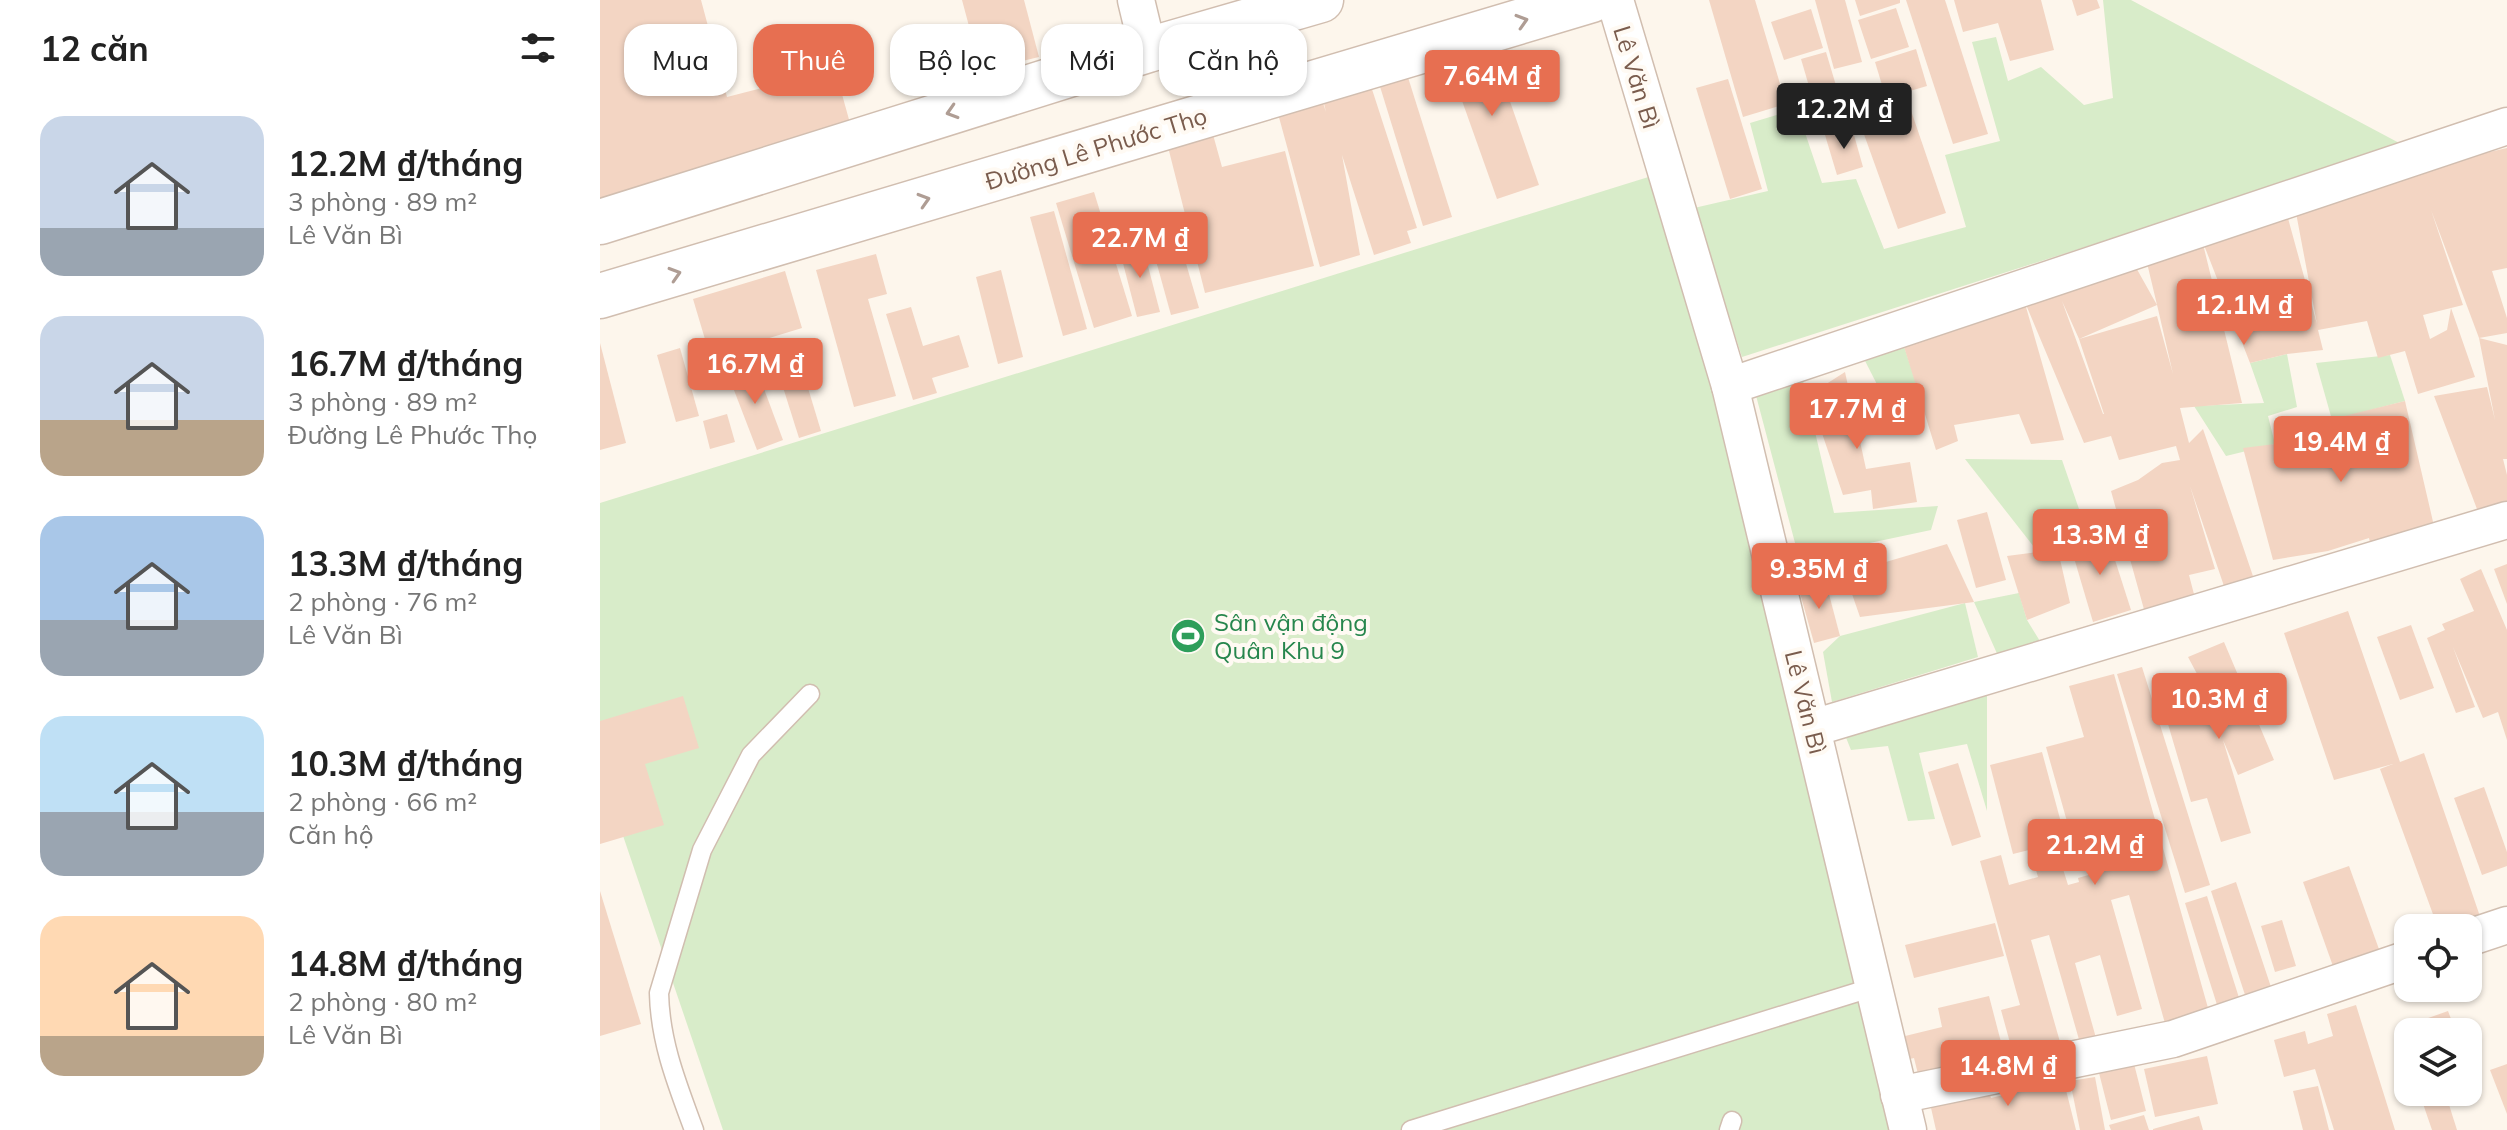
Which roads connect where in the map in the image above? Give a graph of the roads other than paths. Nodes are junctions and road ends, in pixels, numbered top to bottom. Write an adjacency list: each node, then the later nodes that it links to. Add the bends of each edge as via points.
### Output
1 (1136, 0): 5 (street)
2 (1321, 0): 5 (street)
3 (1592, 0): 8 (street, Đường Lê Phước Thọ, one-way to 3)
4 (1615, 0): 9 (street, Lê Văn Bì)
5 (1148, 50): 7 (street, one-way to 7)
6 (2507, 126): 9 (street)
7 (600, 222)
8 (600, 296)
9 (1730, 386): 12 (street, Lê Văn Bì)
10 (2507, 520): 12 (street)
11 (810, 694): 18 (lane, via 751,755 702,850 659,993 667,1055)
12 (1813, 728): 16 (street, Lê Văn Bì)
13 (2507, 925): 14 (street)
14 (2482, 933)
15 (2394, 964): 17 (street, via 2173,1039)
16 (1874, 987): 17 (street, Lê Văn Bì); 19 (lane)
17 (1899, 1095): 20 (street, Lê Văn Bì)
18 (694, 1130)
19 (1411, 1130)
20 (1908, 1130)

